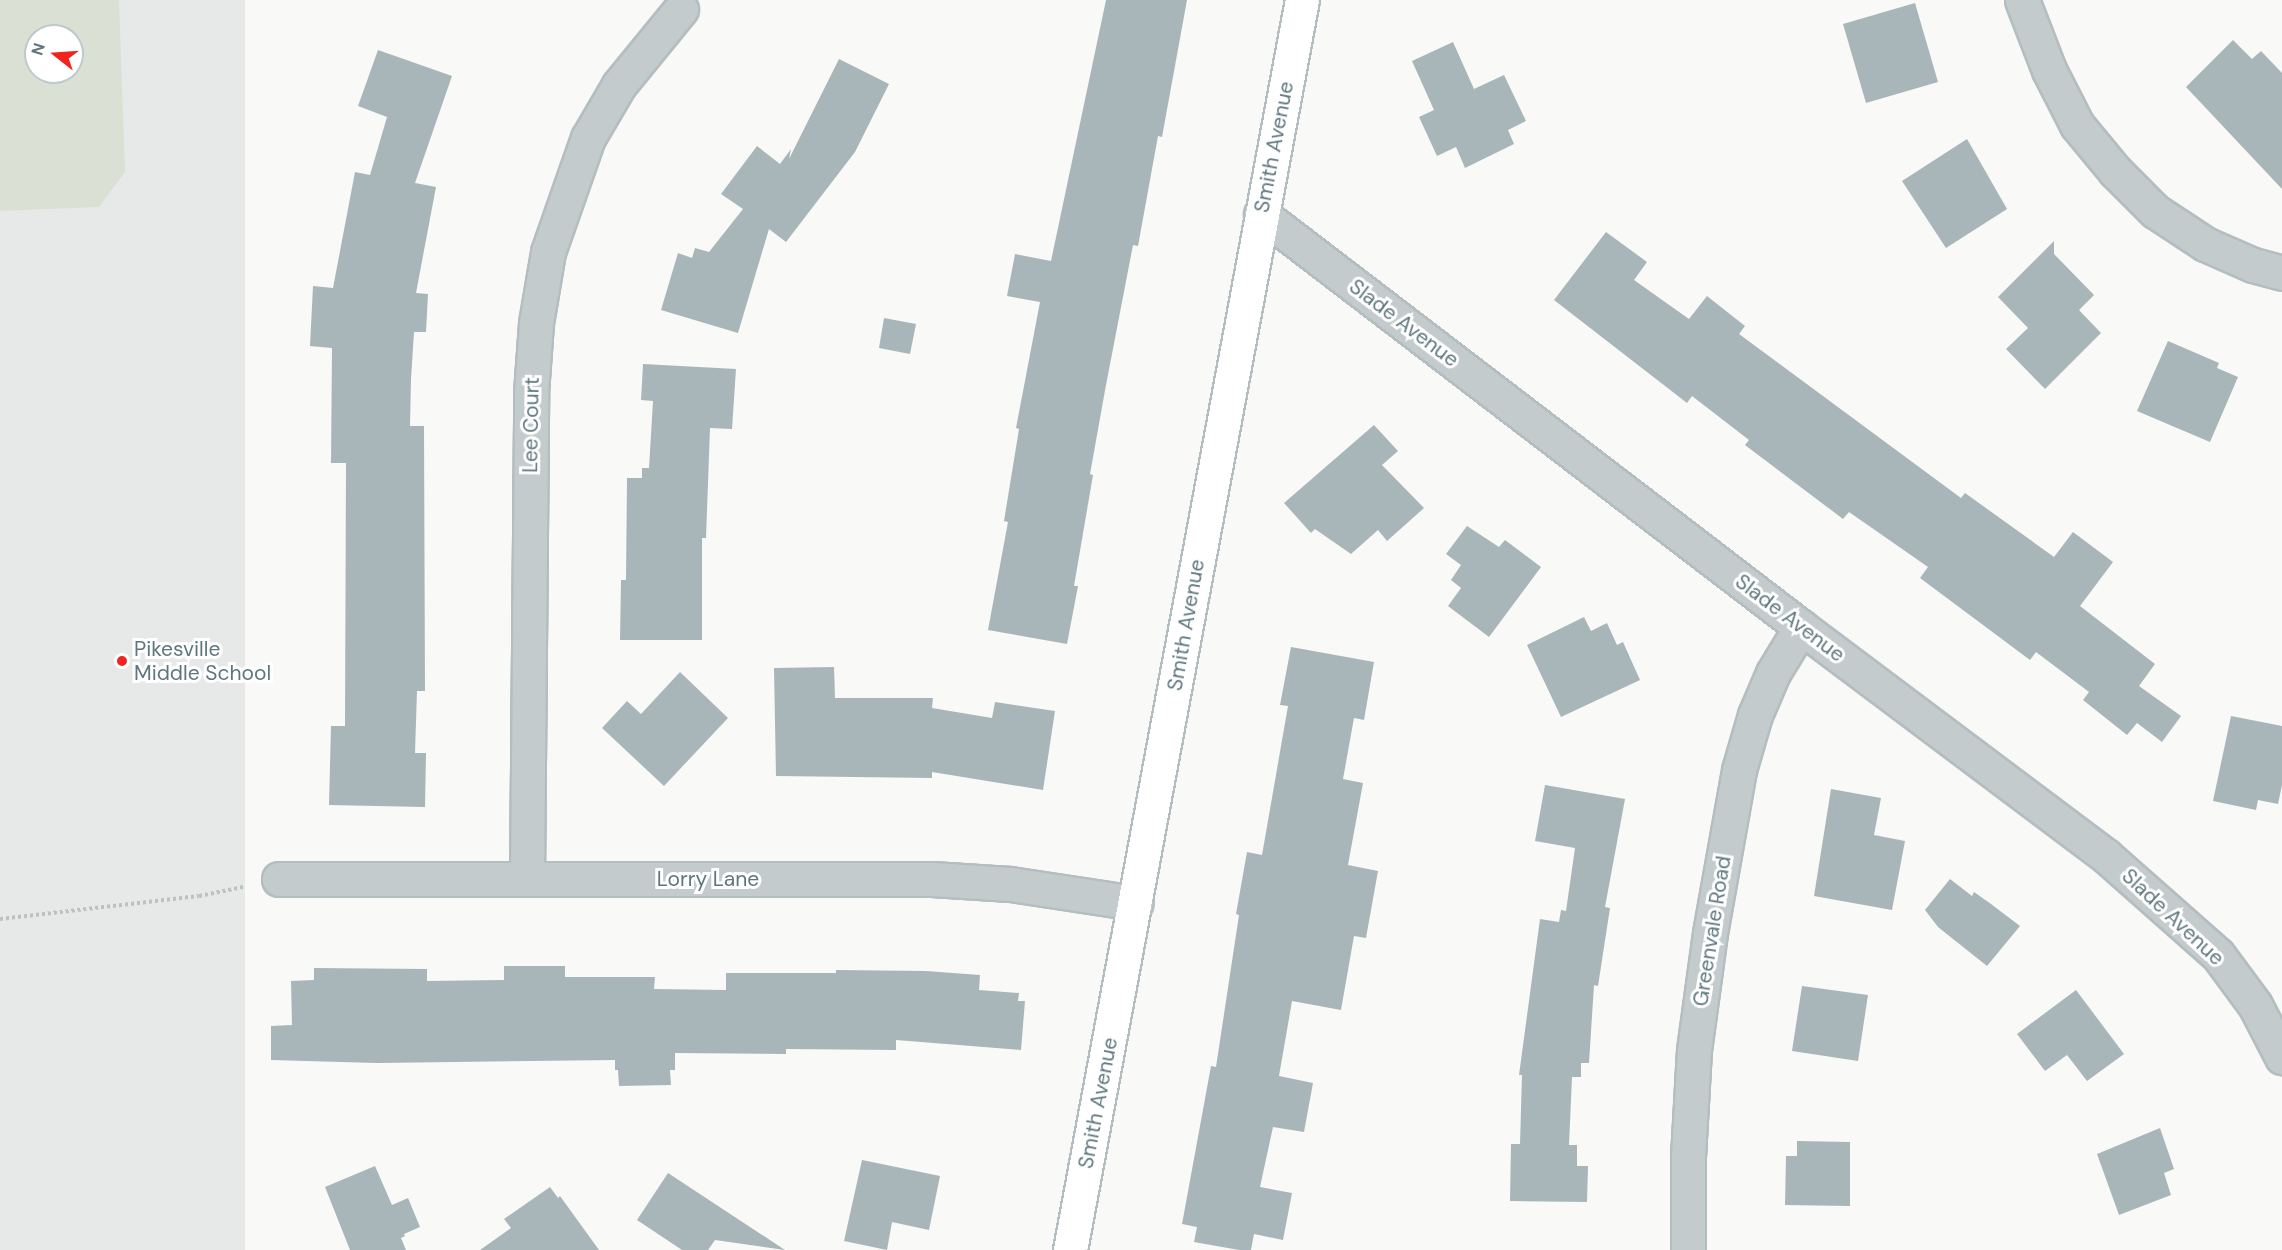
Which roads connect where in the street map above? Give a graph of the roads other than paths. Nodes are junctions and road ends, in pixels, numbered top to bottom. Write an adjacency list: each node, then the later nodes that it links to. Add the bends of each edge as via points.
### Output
1 (1302, 0): 4 (main road, Smith Avenue)
2 (2022, 0): 5 (street, via 2049,70 2077,125 2115,171 2155,211 2205,244)
3 (681, 9): 8 (street, Lee Court, via 619,85 588,138 548,252 536,323 531,393)
4 (1261, 214): 6 (street, Slade Avenue); 9 (main road, Smith Avenue)
5 (2282, 273)
6 (1801, 627): 10 (street, Slade Avenue, via 2106,856 2169,910 2218,955 2255,1005); 12 (street, Greenvale Road, via 1764,694 1738,770 1694,1050)
7 (279, 879): 8 (street, Lorry Lane)
8 (526, 879): 9 (street, Lorry Lane, via 932,879 1011,884)
9 (1136, 903): 11 (main road, Smith Avenue)
10 (2282, 1057)
11 (1070, 1250)
12 (1688, 1250)

